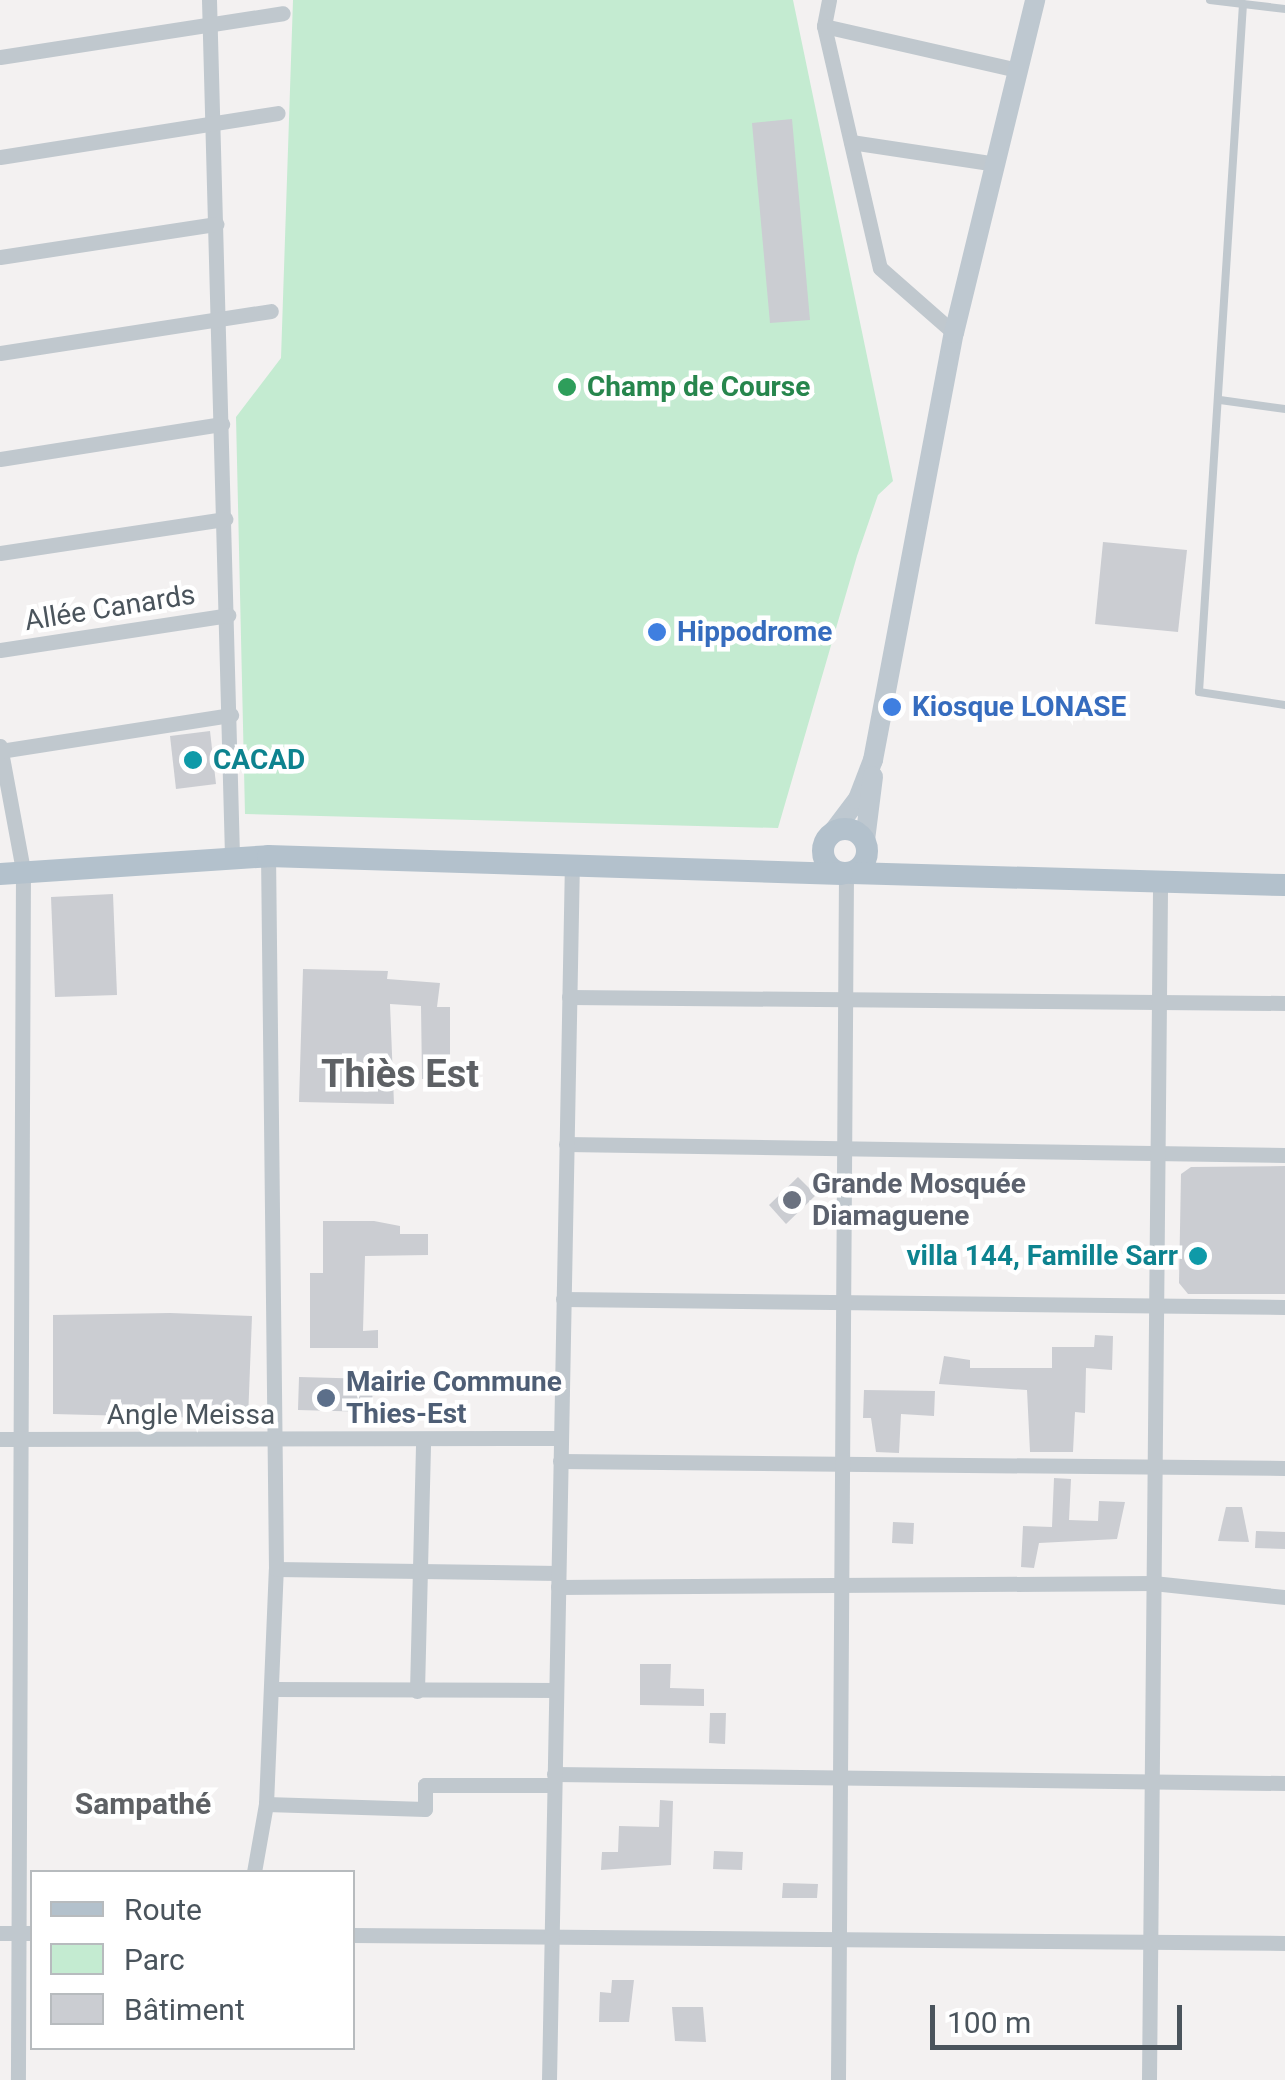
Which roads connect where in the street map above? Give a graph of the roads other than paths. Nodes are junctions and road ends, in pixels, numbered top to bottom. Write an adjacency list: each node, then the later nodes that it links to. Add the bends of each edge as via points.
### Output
1 (209, 0): 8 (street)
2 (830, 0): 9 (street)
3 (1036, 0): 11 (main road)
4 (1210, 0): 5 (lane)
5 (1243, 4): 6 (lane); 23 (lane)
6 (1285, 9)
7 (282, 13): 8 (street)
8 (210, 24): 10 (street); 13 (street)
9 (824, 26): 11 (street); 14 (street)
10 (0, 57)
11 (1018, 70): 16 (main road)
12 (278, 113): 13 (street)
13 (213, 123): 15 (street); 17 (street)
14 (851, 142): 16 (street); 21 (street, via 880,268)
15 (0, 157)
16 (996, 164): 21 (main road)
17 (216, 224): 18 (street); 20 (street)
18 (0, 257)
19 (271, 310): 20 (street)
20 (220, 318): 22 (street); 25 (street)
21 (954, 333): 34 (main road)
22 (0, 353)
23 (1220, 400): 24 (lane); 31 (lane, via 1199,692)
24 (1285, 409)
25 (222, 424): 26 (street); 27 (street)
26 (0, 459)
27 (225, 518): 28 (street); 29 (street)
28 (0, 553)
29 (228, 615): 30 (street, Allée Canards); 32 (street)
30 (0, 650)
31 (1285, 705)
32 (231, 715): 33 (street); 38 (street)
33 (0, 750): 41 (street)
34 (872, 760): 35 (main road, via 858,799); 36 (main road)
35 (828, 838): 36 (main road, via 844,829); 40 (main road); 42 (main road, via 824,858)
36 (866, 846): 42 (main road); 43 (main road)
37 (268, 856): 38 (main road); 39 (main road); 61 (street)
38 (232, 857): 41 (main road)
39 (572, 862): 40 (main road); 46 (street)
40 (763, 868): 42 (main road)
41 (11, 872): 58 (street)
42 (846, 873): 43 (main road); 47 (street)
43 (936, 879): 44 (main road)
44 (1160, 880): 45 (main road); 48 (street)
45 (1285, 884)
46 (569, 997): 47 (street); 50 (street)
47 (846, 999): 48 (street); 51 (street)
48 (1158, 1002): 49 (street); 52 (street)
49 (1285, 1004)
50 (566, 1144): 51 (street); 54 (street)
51 (844, 1150): 52 (street); 55 (street)
52 (1157, 1154): 53 (street); 56 (street)
53 (1285, 1156)
54 (564, 1299): 55 (street); 59 (street)
55 (844, 1302): 56 (street); 64 (street)
56 (1156, 1306): 57 (street); 65 (street)
57 (1285, 1307)
58 (26, 1438): 60 (street, Angle Meissa); 61 (street, Angle Meissa); 83 (street)
59 (561, 1438): 62 (street, Angle Meissa); 63 (street)
60 (0, 1439)
61 (276, 1440): 62 (street, Angle Meissa); 67 (street)
62 (423, 1440): 68 (street)
63 (560, 1462): 64 (street); 69 (street)
64 (842, 1464): 65 (street); 71 (street)
65 (1154, 1467): 66 (street); 70 (street)
66 (1285, 1468)
67 (276, 1569): 68 (street); 73 (street)
68 (421, 1571): 69 (street); 74 (street)
69 (558, 1580): 71 (street); 75 (street)
70 (1154, 1583): 71 (street); 72 (street); 78 (street)
71 (842, 1585): 76 (street)
72 (1285, 1597)
73 (271, 1689): 74 (street); 80 (street)
74 (417, 1690): 75 (street)
75 (556, 1690): 77 (street)
76 (840, 1778): 77 (street); 78 (street); 86 (street)
77 (554, 1780): 80 (street, via 425,1785 425,1809); 84 (street)
78 (1152, 1782): 79 (street); 87 (street)
79 (1285, 1783)
80 (266, 1804): 81 (street)
81 (254, 1870)
82 (0, 1932): 83 (street)
83 (27, 1933): 89 (street)
84 (552, 1934): 85 (street); 86 (street); 90 (street)
85 (355, 1935)
86 (838, 1940): 87 (street); 91 (street)
87 (1150, 1941): 88 (street); 92 (street)
88 (1285, 1943)
89 (18, 2080)
90 (549, 2080)
91 (838, 2080)
92 (1149, 2080)

